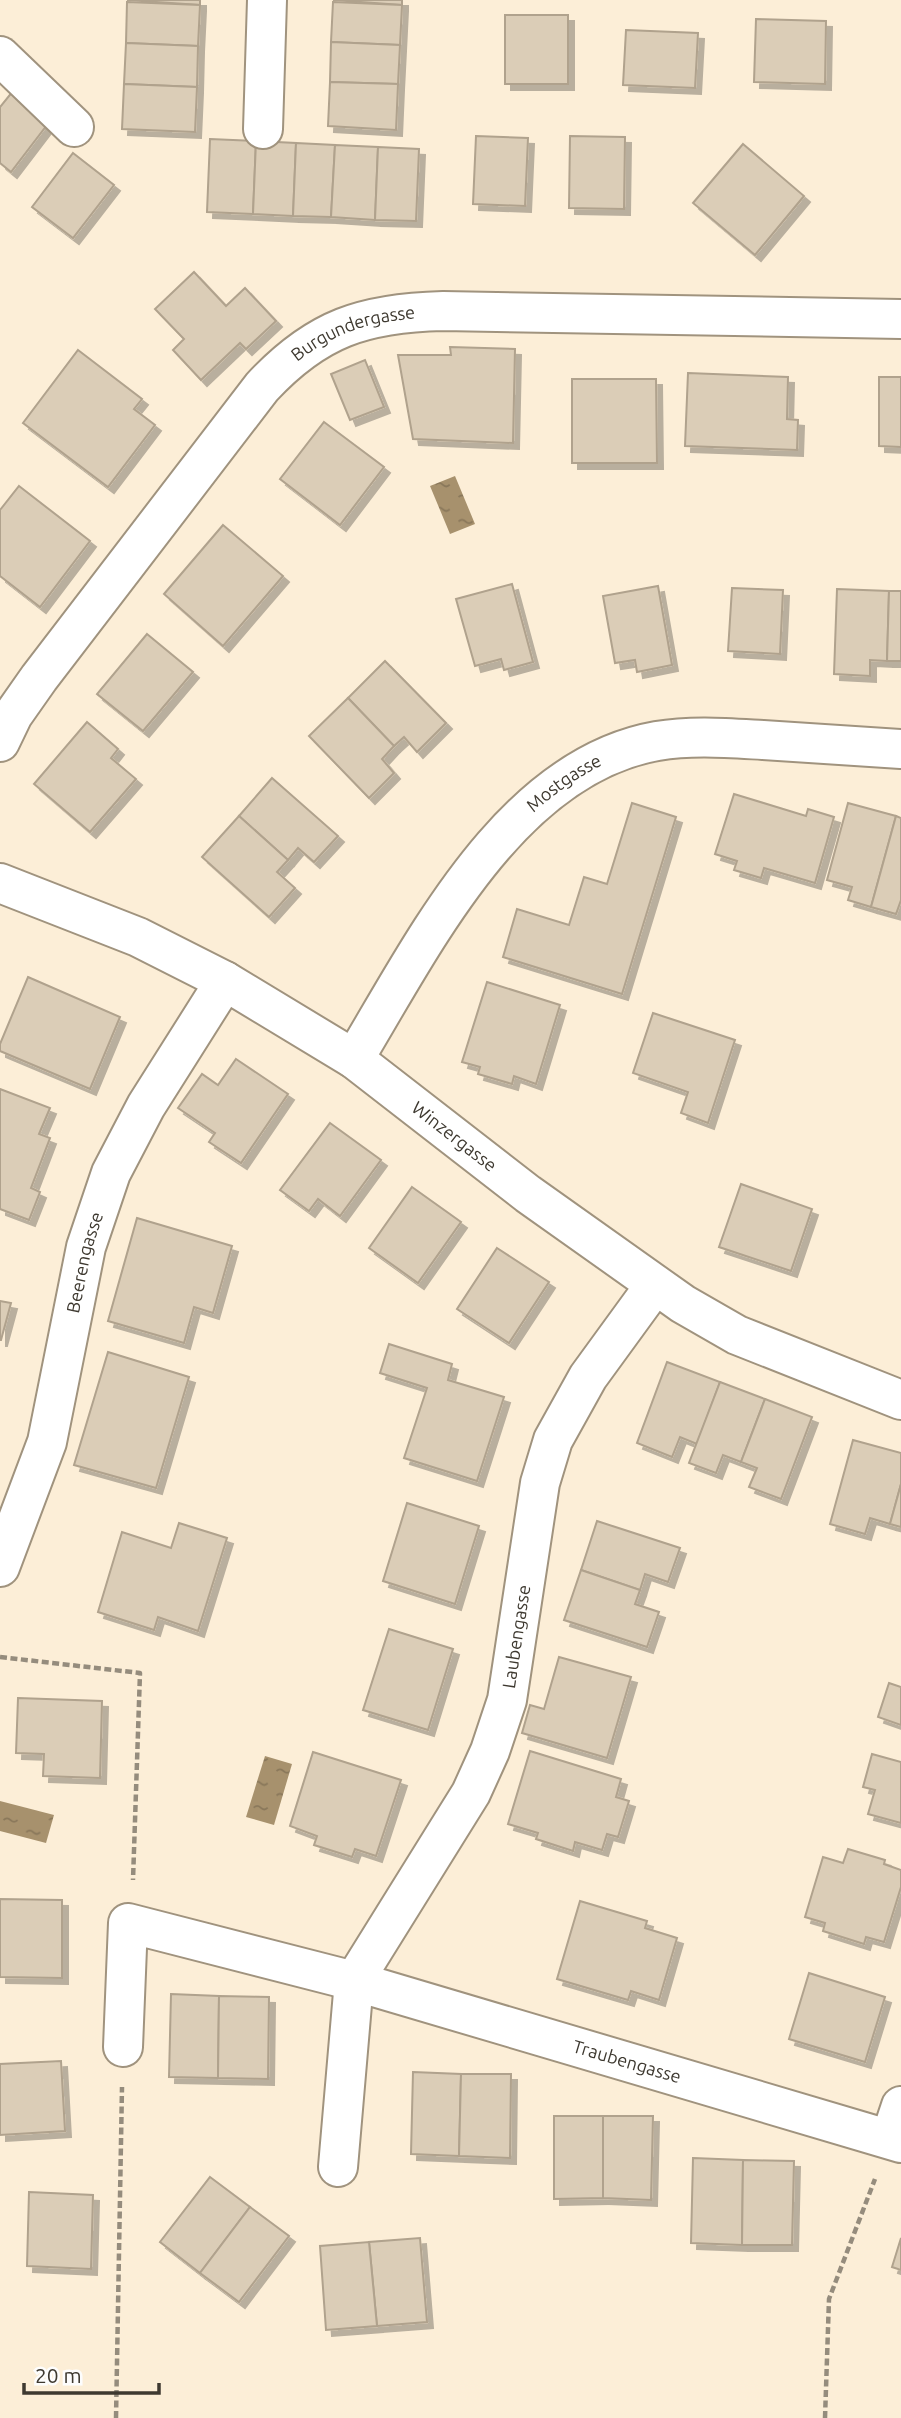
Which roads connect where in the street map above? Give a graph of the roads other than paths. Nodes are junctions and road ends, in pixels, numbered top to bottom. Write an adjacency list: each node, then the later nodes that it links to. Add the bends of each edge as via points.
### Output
1 (267, 0): 4 (street)
2 (0, 56): 3 (street)
3 (74, 127)
4 (263, 129)
5 (901, 319): 6 (street, Burgundergasse, via 433,311 373,317 328,332 285,363 262,387 39,678)
6 (0, 742)
7 (901, 749): 10 (street, Mostgasse, via 684,738 630,747 586,766 553,790 488,853 429,935)
8 (0, 883): 9 (street, Winzergasse, via 138,937)
9 (225, 981): 10 (street, Winzergasse); 13 (street, Beerengasse, via 146,1105 111,1173 86,1247 47,1442)
10 (354, 1059): 11 (street, Winzergasse)
11 (655, 1286): 12 (street, Winzergasse, via 737,1335); 14 (street, Laubengasse, via 588,1377 553,1440 540,1483 507,1700 490,1751 471,1793)
12 (901, 1400)
13 (0, 1567)
14 (354, 1981): 15 (street, Traubengasse, via 128,1923); 16 (street, Traubengasse); 17 (street)
15 (123, 2048)
16 (897, 2130)
17 (338, 2167)

